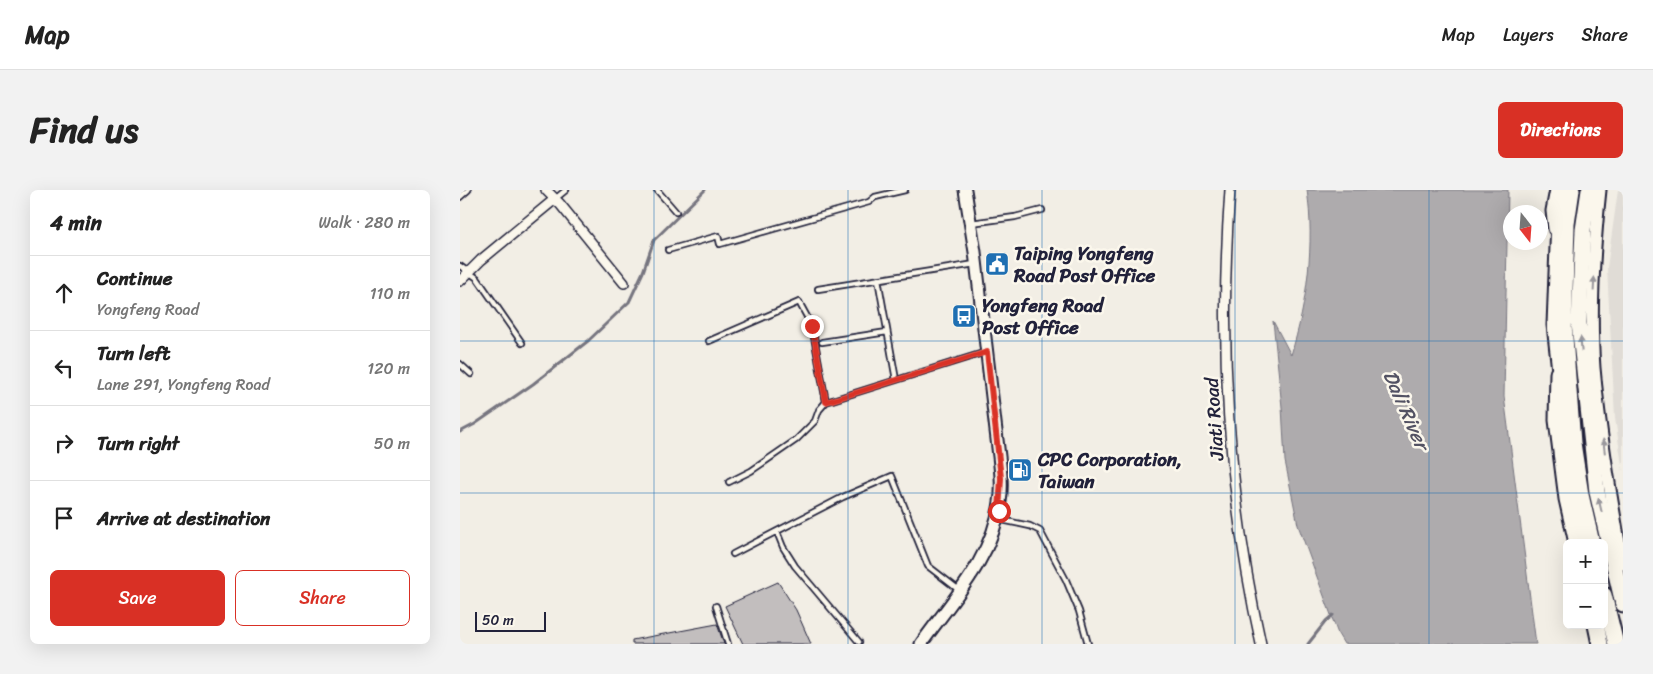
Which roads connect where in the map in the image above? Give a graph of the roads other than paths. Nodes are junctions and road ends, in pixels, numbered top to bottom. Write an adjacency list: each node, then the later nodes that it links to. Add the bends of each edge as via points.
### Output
1 (468, 190): 12 (lane)
2 (546, 190): 13 (street)
3 (566, 190): 13 (lane)
4 (657, 190): 15 (lane)
5 (905, 190): 18 (lane, via 720,244 718,236)
6 (965, 190): 16 (street)
7 (1230, 190): 54 (street, Jiati Road, via 1225,312 1227,378 1238,508)
8 (1558, 190): 17 (highway, via 1554,211)
9 (1563, 190): 17 (street)
10 (1572, 190): 41 (highway, via 1567,224 1564,326 1572,443)
11 (1597, 190): 43 (street, one-way to 11, via 1594,368); 45 (highway, one-way to 11, via 1597,492 1580,323 1583,230)
12 (460, 197)
13 (555, 200): 21 (street); 24 (street)
14 (1042, 210): 16 (lane)
15 (676, 212)
16 (971, 223): 19 (street)
17 (1556, 228): 32 (street, via 1553,325)
18 (668, 250)
19 (976, 264): 22 (lane); 30 (street)
20 (460, 266): 21 (lane)
21 (469, 272): 23 (street); 29 (lane, via 477,278)
22 (878, 279): 25 (lane); 26 (lane)
23 (460, 282)
24 (624, 283)
25 (818, 289)
26 (887, 332): 28 (lane); 34 (lane)
27 (709, 341): 35 (lane, via 799,302 812,326)
28 (822, 342)
29 (522, 343)
30 (987, 352): 34 (lane); 37 (street, via 1001,478)
31 (460, 364): 33 (lane)
32 (1558, 373): 39 (highway, via 1557,420 1567,499); 40 (street, via 1576,496)
33 (471, 374)
34 (896, 380): 35 (lane)
35 (826, 402): 36 (lane, via 815,421 796,440)
36 (729, 482)
37 (997, 519): 44 (street, via 989,545); 53 (lane, via 1040,531 1066,580)
38 (777, 532): 42 (lane); 44 (lane, via 843,497 892,476 928,566); 50 (lane, via 795,566)
39 (1576, 539)
40 (1586, 539)
41 (1591, 539)
42 (733, 554)
43 (1623, 564)
44 (960, 590): 52 (street)
45 (1623, 604)
46 (716, 606): 51 (lane)
47 (1608, 611): 57 (highway)
48 (1597, 629): 55 (highway)
49 (1606, 629): 56 (street)
50 (859, 642)
51 (728, 644)
52 (921, 644)
53 (1088, 644)
54 (1261, 644)
55 (1600, 644)
56 (1609, 644)
57 (1616, 644)

